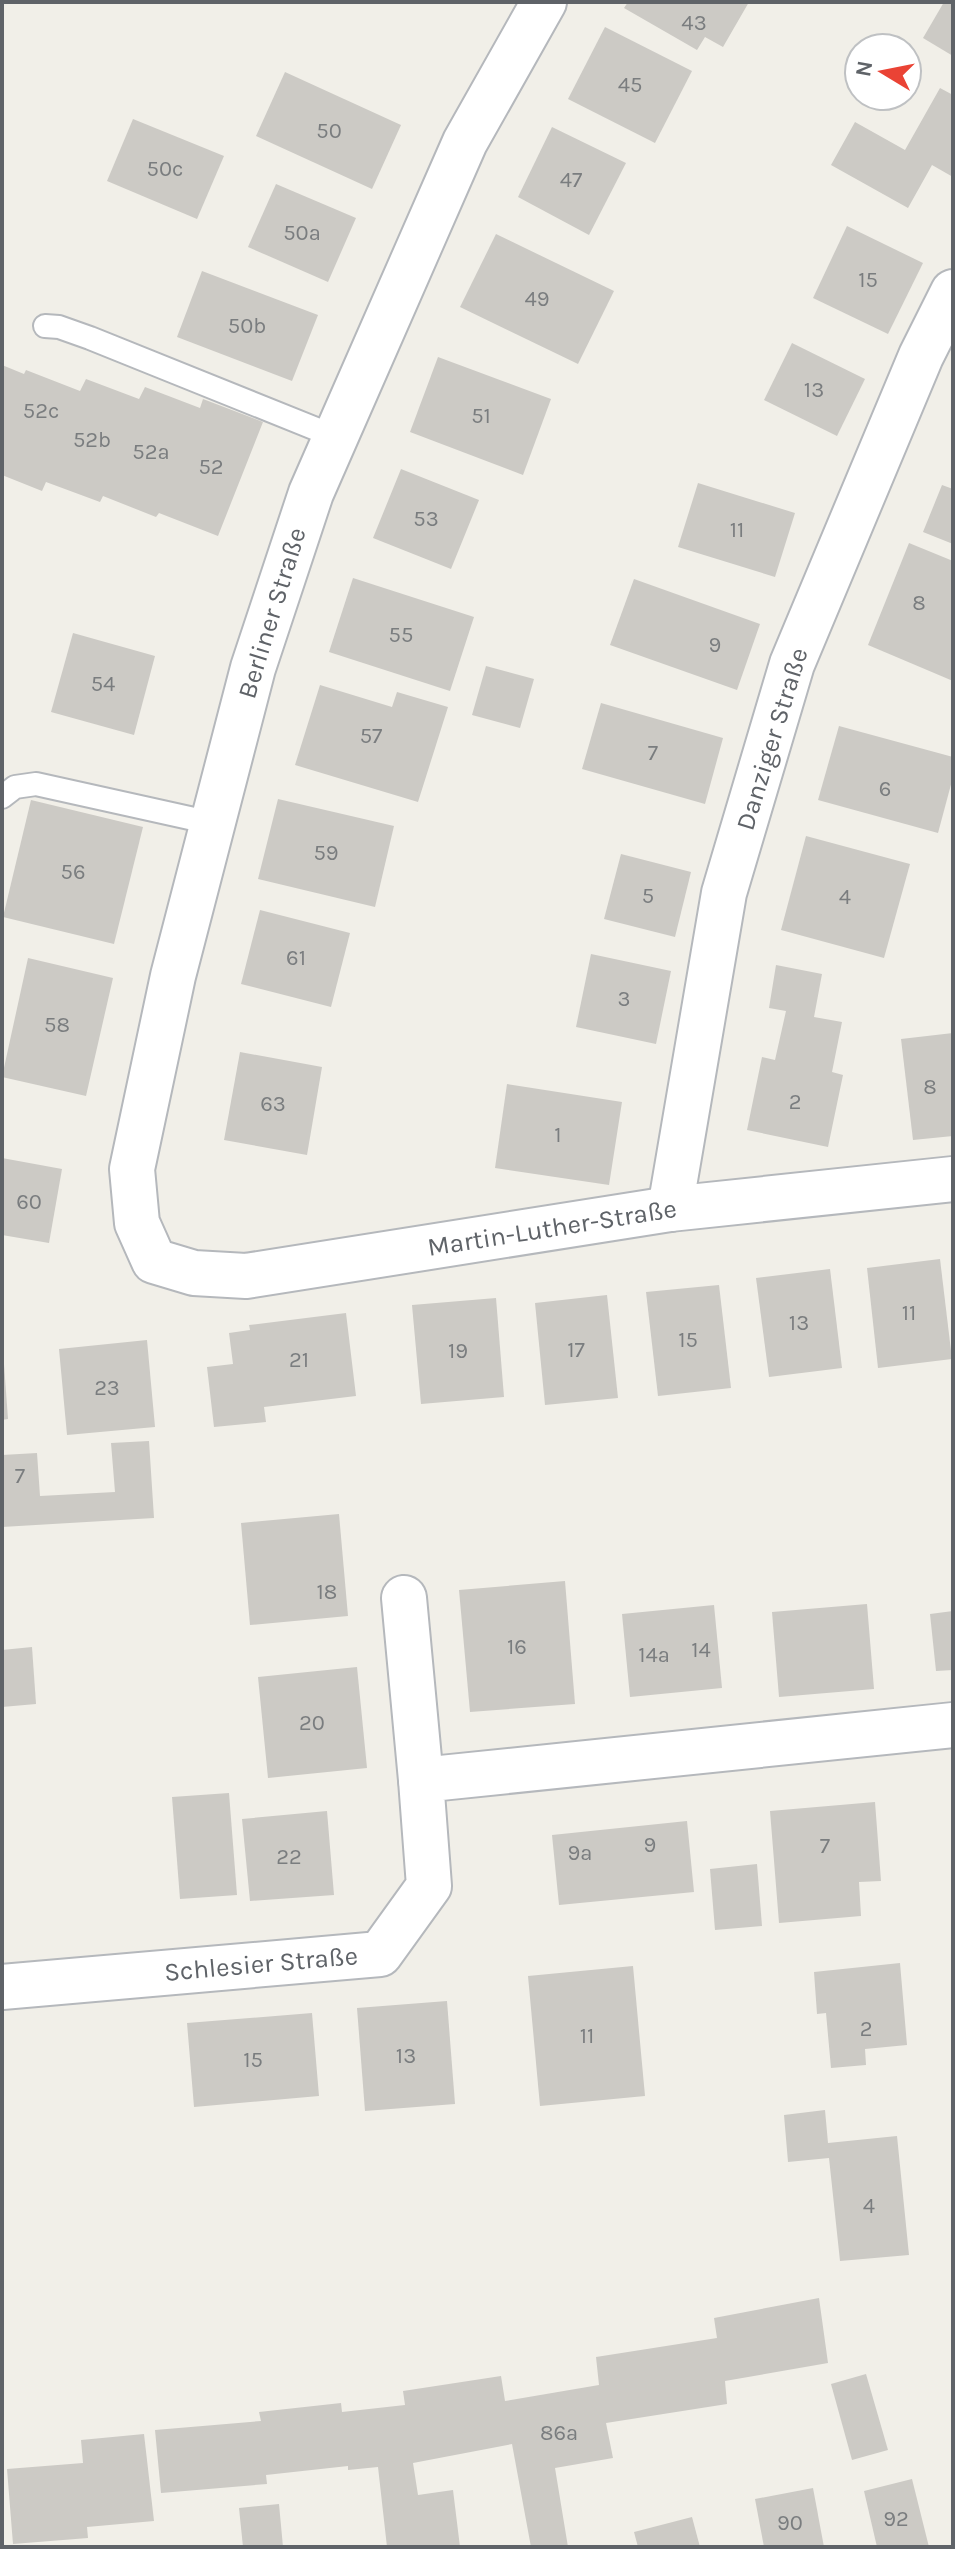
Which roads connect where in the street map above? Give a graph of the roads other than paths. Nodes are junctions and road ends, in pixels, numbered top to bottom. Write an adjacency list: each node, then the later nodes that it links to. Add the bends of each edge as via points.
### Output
1 (544, 2): 4 (street, Berliner Straße, via 465,142)
2 (953, 292): 8 (street, Danziger Straße, via 792,664 724,893)
3 (45, 326): 4 (lane, via 90,338)
4 (336, 437): 6 (street, Berliner Straße, via 311,493 253,668)
5 (2, 797): 6 (lane, via 15,787 36,784)
6 (212, 823): 9 (street, Berliner Straße, via 132,1169 137,1223)
7 (953, 1179): 8 (street, Martin-Luther-Straße)
8 (670, 1209): 9 (street, Martin-Luther-Straße, via 246,1276 194,1273)
9 (154, 1261)
10 (404, 1598): 12 (street, Schlesier Straße)
11 (953, 1725): 12 (street)
12 (421, 1780): 13 (street, Schlesier Straße, via 429,1886 380,1954)
13 (2, 1987)

